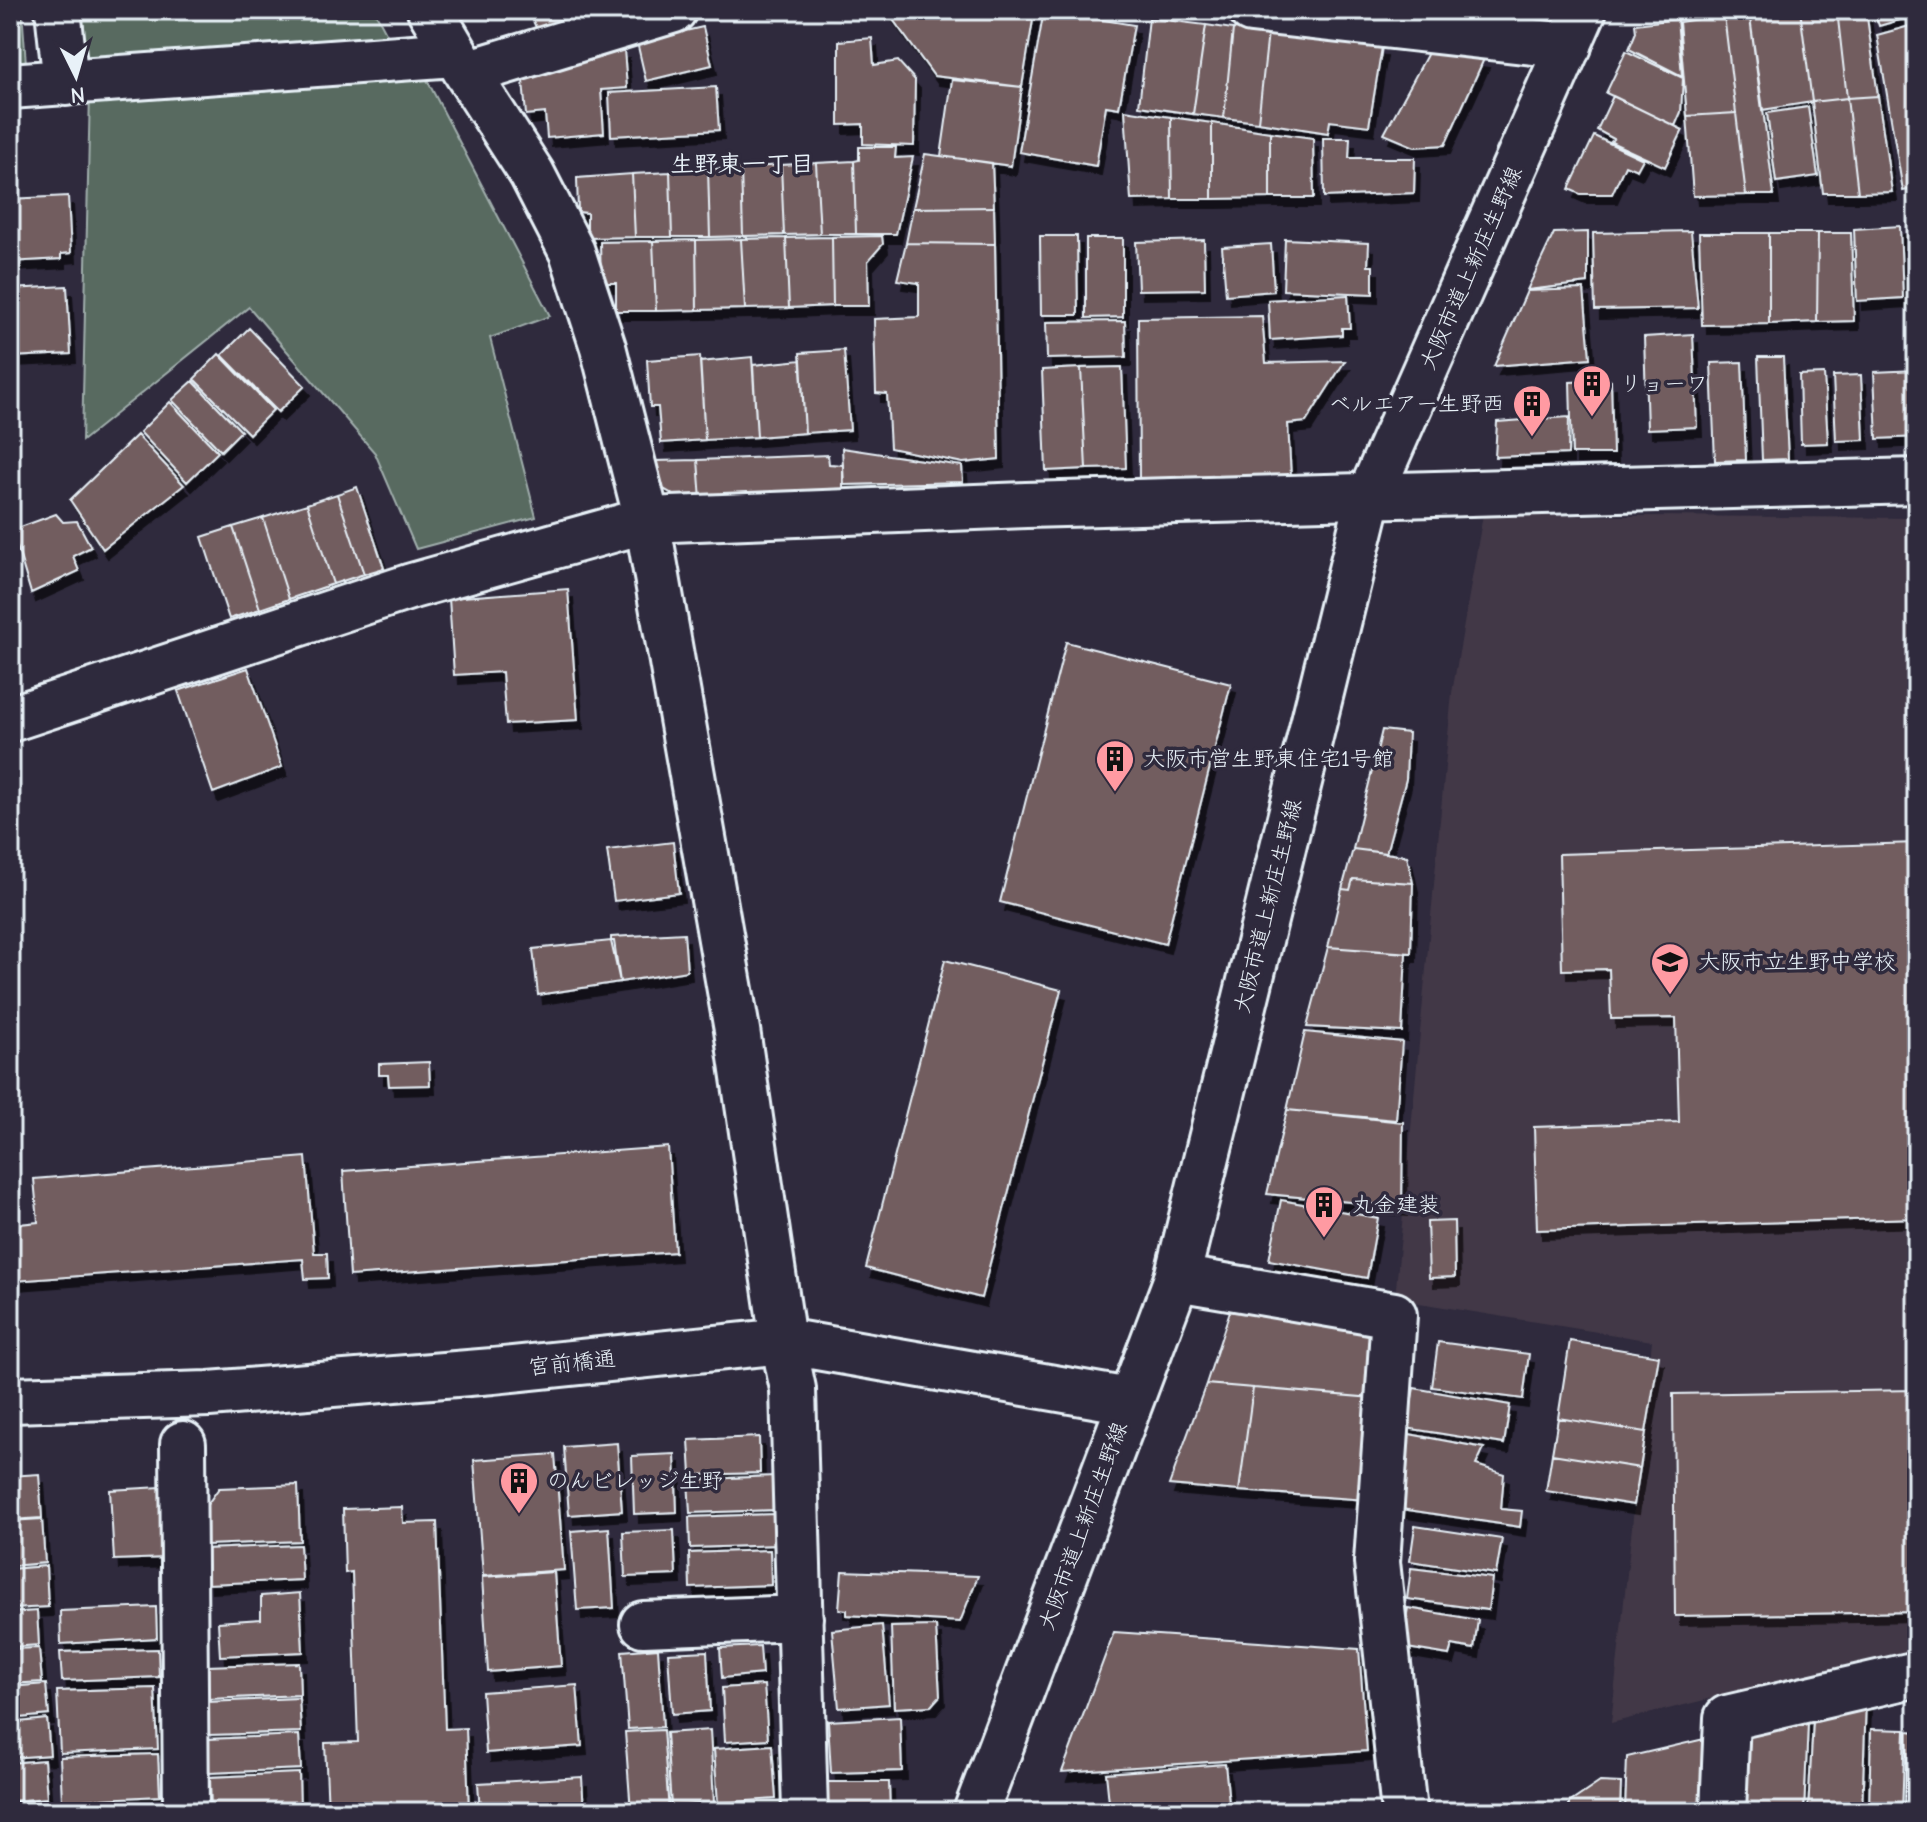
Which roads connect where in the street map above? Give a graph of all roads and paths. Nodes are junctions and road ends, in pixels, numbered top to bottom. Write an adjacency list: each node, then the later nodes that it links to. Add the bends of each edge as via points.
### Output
1 (58, 10): 7 (street)
2 (430, 10): 6 (street)
3 (674, 10): 6 (street)
4 (1251, 10): 5 (street)
5 (1576, 28): 10 (street, 大阪市道上新庄生野線)
6 (461, 64): 7 (street); 11 (street, via 532,174 572,252 603,347)
7 (66, 83): 8 (street)
8 (10, 86)
9 (1917, 481): 10 (street)
10 (1369, 497): 11 (street); 13 (street, 大阪市道上新庄生野線)
11 (647, 520): 12 (street, via 412,586); 14 (street, via 737,1030)
12 (10, 719)
13 (1177, 1278): 16 (street, 大阪市道上新庄生野線); 24 (street, via 1394,1315 1377,1562)
14 (783, 1341): 15 (street, 宮前橋通, via 209,1394); 16 (street, 宮前橋通); 18 (street, via 793,1389)
15 (10, 1400)
16 (1129, 1401): 23 (street, 大阪市道上新庄生野線)
17 (183, 1444): 21 (street)
18 (800, 1618): 19 (street); 22 (street)
19 (643, 1624)
20 (1917, 1674): 25 (street, via 1727,1718)
21 (186, 1812)
22 (805, 1812)
23 (976, 1812)
24 (1404, 1812)
25 (1723, 1812)

